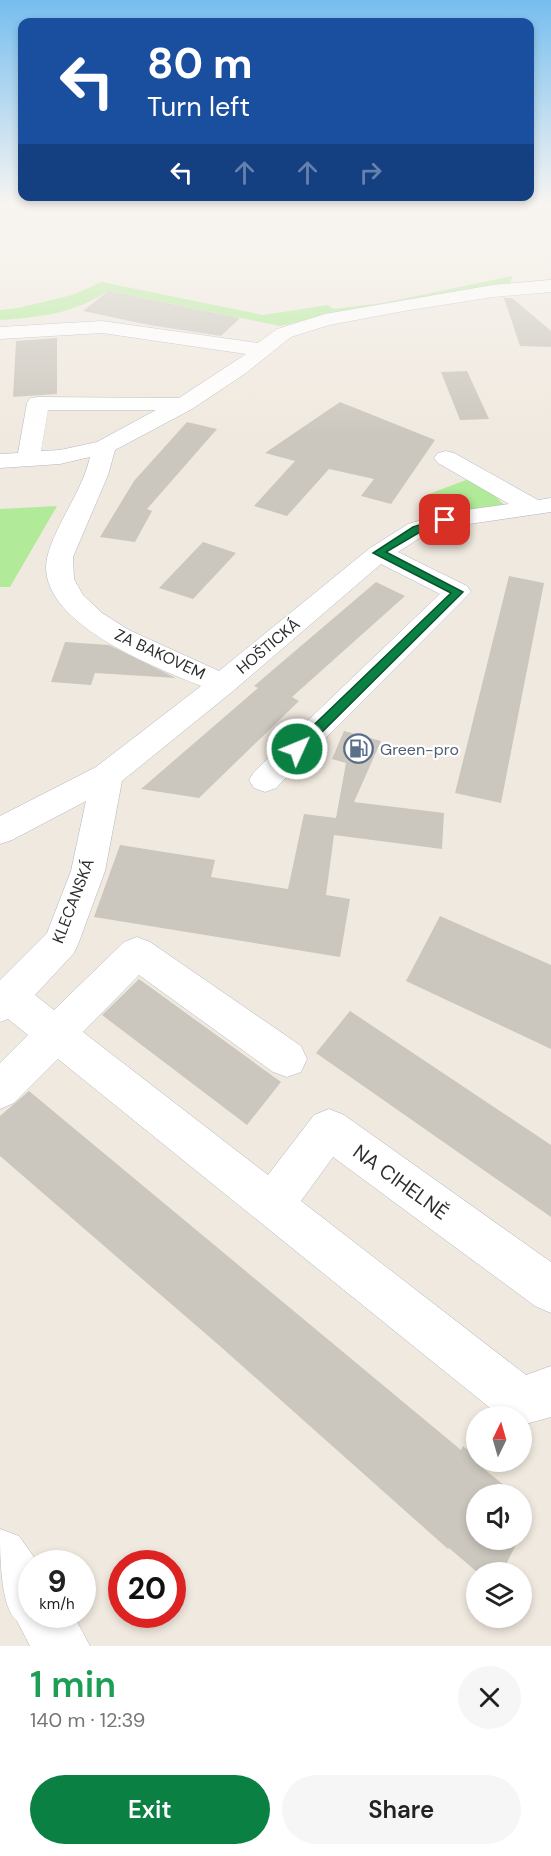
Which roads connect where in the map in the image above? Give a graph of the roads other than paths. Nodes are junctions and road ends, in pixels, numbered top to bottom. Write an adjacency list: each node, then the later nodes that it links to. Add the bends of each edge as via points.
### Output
1 (551, 286): 3 (street, via 493,291 325,320 284,333)
2 (0, 333): 3 (street, via 102,327)
3 (262, 350): 4 (street)
4 (184, 404): 5 (street); 7 (street, via 39,403)
5 (104, 447): 7 (street, via 60,457); 11 (street, ZA BAKOVEM, via 101,467 59,560 68,596 85,614 120,639)
6 (446, 458): 9 (street)
7 (28, 459): 8 (street)
8 (0, 461)
9 (542, 506): 10 (street, HOŠTICKÁ, via 445,520 417,529)
10 (378, 553): 11 (street, HOŠTICKÁ); 13 (street, via 458,592)
11 (223, 684): 12 (street, HOŠTICKÁ)
12 (107, 775): 14 (street, HOŠTICKÁ); 15 (street, KLECANSKÁ, via 88,871 61,942)
13 (265, 780)
14 (0, 831)
15 (4, 1001): 16 (street)
16 (55, 1035): 17 (street, via 137,953); 18 (street); 19 (street)
17 (287, 1059)
18 (0, 1090)
19 (272, 1206): 20 (street, NA CIHELNĚ, via 329,1130); 21 (street, via 520,1401 549,1394)
20 (551, 1290)
21 (551, 1390)
22 (0, 1554): 23 (street)
23 (18, 1580)
24 (50, 1628): 25 (street)
25 (62, 1646)

